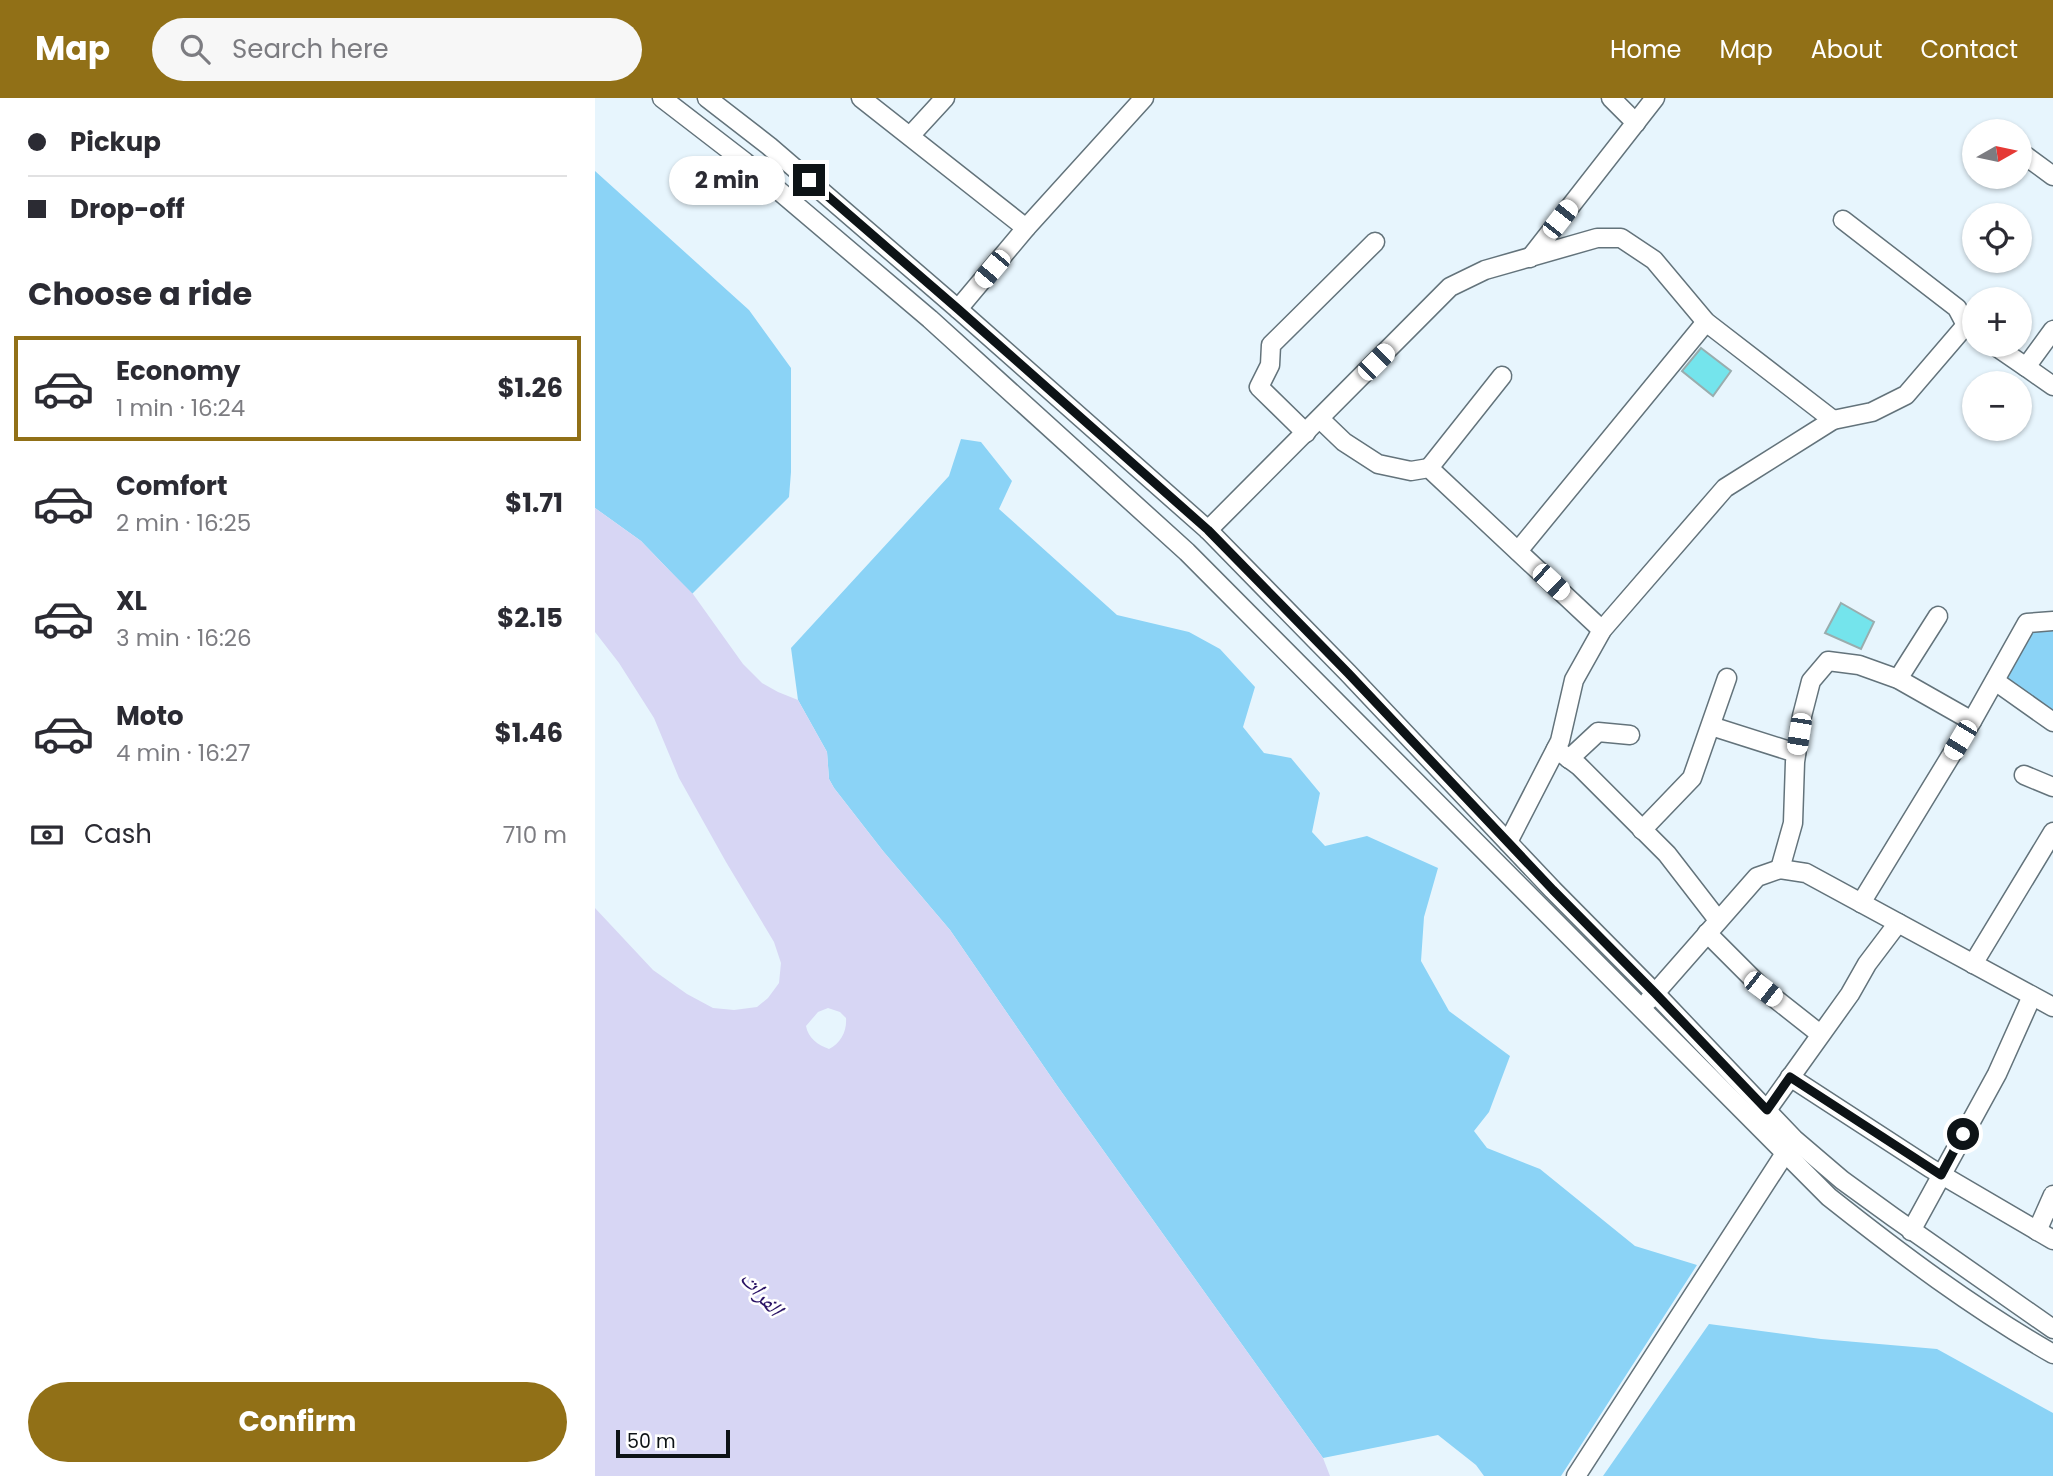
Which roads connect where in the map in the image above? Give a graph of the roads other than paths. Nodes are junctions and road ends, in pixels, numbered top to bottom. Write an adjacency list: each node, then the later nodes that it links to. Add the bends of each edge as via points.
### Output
1 (662, 98): 18 (street)
2 (707, 98): 16 (street)
3 (861, 98): 9 (street)
4 (945, 98): 9 (street)
5 (1145, 98): 13 (street)
6 (1611, 98): 8 (street)
7 (1655, 98): 8 (street)
8 (1636, 123): 15 (street)
9 (910, 135): 13 (street)
10 (2032, 161): 11 (street)
11 (2053, 176)
12 (1843, 220): 17 (street)
13 (1026, 228): 16 (street)
14 (1375, 242): 30 (street, via 1271,345 1270,365 1259,387)
15 (1530, 258): 19 (street, via 1597,239 1621,238 1654,260); 28 (street, via 1450,287)
16 (953, 304): 18 (street); 21 (street)
17 (1962, 316)
18 (930, 319): 23 (street)
19 (1706, 321): 29 (street); 33 (street)
20 (2053, 330): 25 (street)
21 (985, 333): 23 (street); 32 (street)
22 (1962, 336): 29 (street, via 1906,395 1872,412)
23 (968, 353): 59 (street, via 1187,552)
24 (2011, 357): 25 (street)
25 (2026, 367): 27 (street)
26 (1502, 376): 31 (street)
27 (2053, 386)
28 (1320, 419): 30 (street); 31 (street, via 1378,464 1411,471)
29 (1833, 420): 36 (street, via 1725,488)
30 (1306, 433): 32 (street)
31 (1429, 468): 33 (street)
32 (1208, 530): 50 (street)
33 (1518, 551): 36 (street)
34 (1938, 615): 38 (street)
35 (2053, 621): 39 (street, via 2027,623)
36 (1602, 630): 45 (street, via 1574,680 1560,741)
37 (1727, 678): 42 (street)
38 (1898, 679): 40 (street); 44 (street, via 1859,665 1828,661 1811,681)
39 (1995, 681): 40 (street); 41 (street)
40 (1972, 721): 52 (street)
41 (2053, 722)
42 (1711, 726): 44 (street); 48 (street, via 1692,778)
43 (1630, 735): 45 (street, via 1598,732)
44 (1796, 753): 51 (street, via 1793,823)
45 (1563, 754): 48 (street); 50 (street)
46 (2024, 775): 47 (street)
47 (2053, 787)
48 (1642, 830): 54 (street, via 1667,854)
49 (2053, 832): 55 (street)
50 (1508, 842): 56 (street)
51 (1780, 869): 52 (street, via 1806,873); 54 (street, via 1757,877)
52 (1861, 903): 53 (street)
53 (1898, 923): 55 (street); 60 (street)
54 (1712, 927): 56 (street); 60 (street, via 1763,989)
55 (1973, 964): 57 (street)
56 (1655, 993): 59 (street); 62 (street)
57 (2032, 996): 58 (street); 64 (street, via 1997,1074)
58 (2053, 1007)
59 (1643, 1008): 63 (street)
60 (1820, 1034): 61 (street)
61 (1790, 1077): 62 (street); 64 (street)
62 (1767, 1110): 63 (street)
63 (1789, 1146): 66 (street); 69 (street, via 1829,1197 1972,1305); 70 (street)
64 (1941, 1175): 66 (street); 67 (street)
65 (2053, 1195): 67 (street)
66 (1911, 1231): 68 (street)
67 (2045, 1236)
68 (2053, 1329)
69 (2053, 1354)
70 (1576, 1476)

